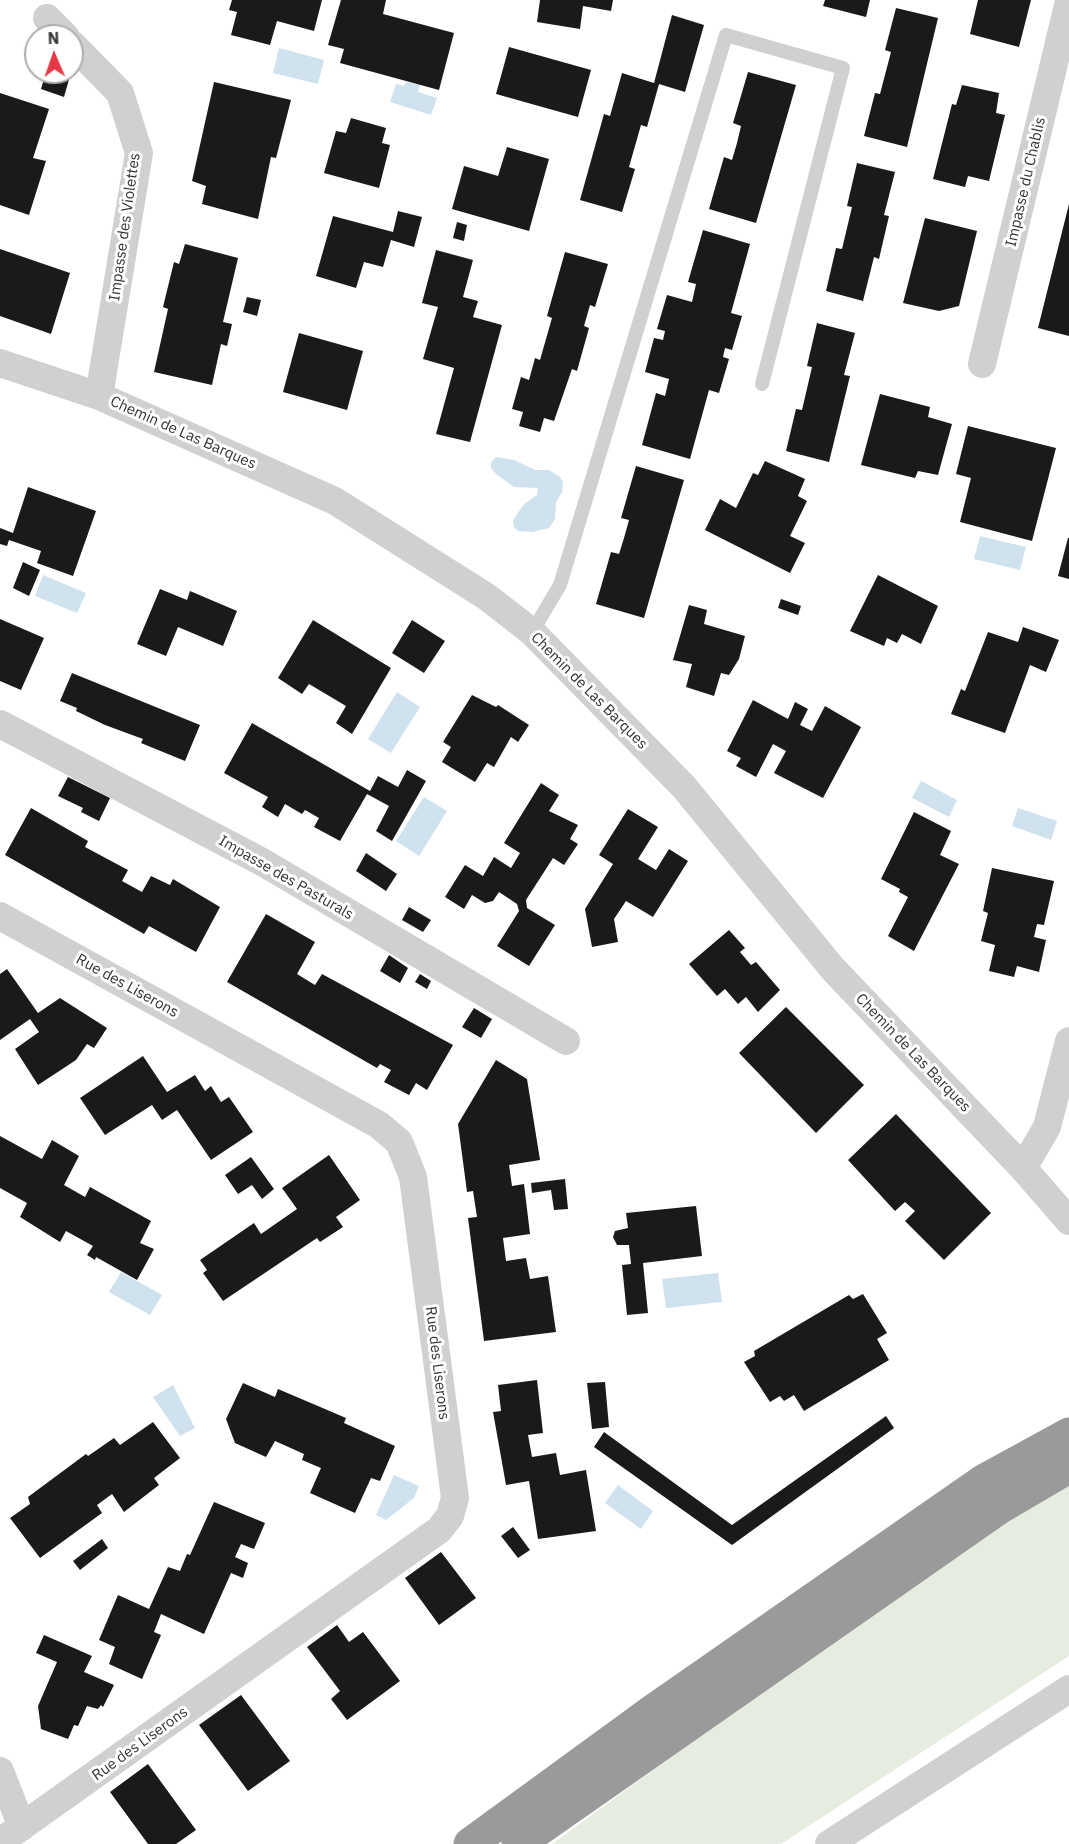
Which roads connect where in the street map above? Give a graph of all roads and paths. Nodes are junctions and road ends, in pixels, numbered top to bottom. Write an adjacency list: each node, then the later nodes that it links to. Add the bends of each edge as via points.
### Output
1 (1069, 1): 4 (street, Impasse du Chablis)
2 (84, 56): 6 (street, Impasse des Violettes, via 120,93 139,153)
3 (0, 363): 6 (street, Chemin de Las Barques)
4 (982, 364)
5 (762, 384): 7 (lane, via 843,68 726,35 560,585)
6 (99, 396): 7 (street, Chemin de Las Barques, via 335,501 487,597)
7 (532, 632): 12 (street, Chemin de Las Barques, via 684,787 833,969)
8 (0, 724): 10 (street, Impasse des Pasturals, via 264,863)
9 (0, 916): 20 (street, Rue des Liserons, via 379,1125 399,1142 413,1177 455,1497 450,1516 439,1530)
10 (566, 1041)
11 (1069, 1041): 12 (street, via 1047,1127)
12 (1023, 1168): 13 (street, Chemin de Las Barques)
13 (1069, 1221)
14 (1069, 1410): 17 (highway, via 1048,1423)
15 (1069, 1434): 17 (highway)
16 (1069, 1467): 22 (highway, via 989,1515)
17 (982, 1481): 21 (highway)
18 (1069, 1689): 23 (street)
19 (0, 1771): 20 (street)
20 (11, 1835)
21 (470, 1844)
22 (518, 1844)
23 (829, 1844)

